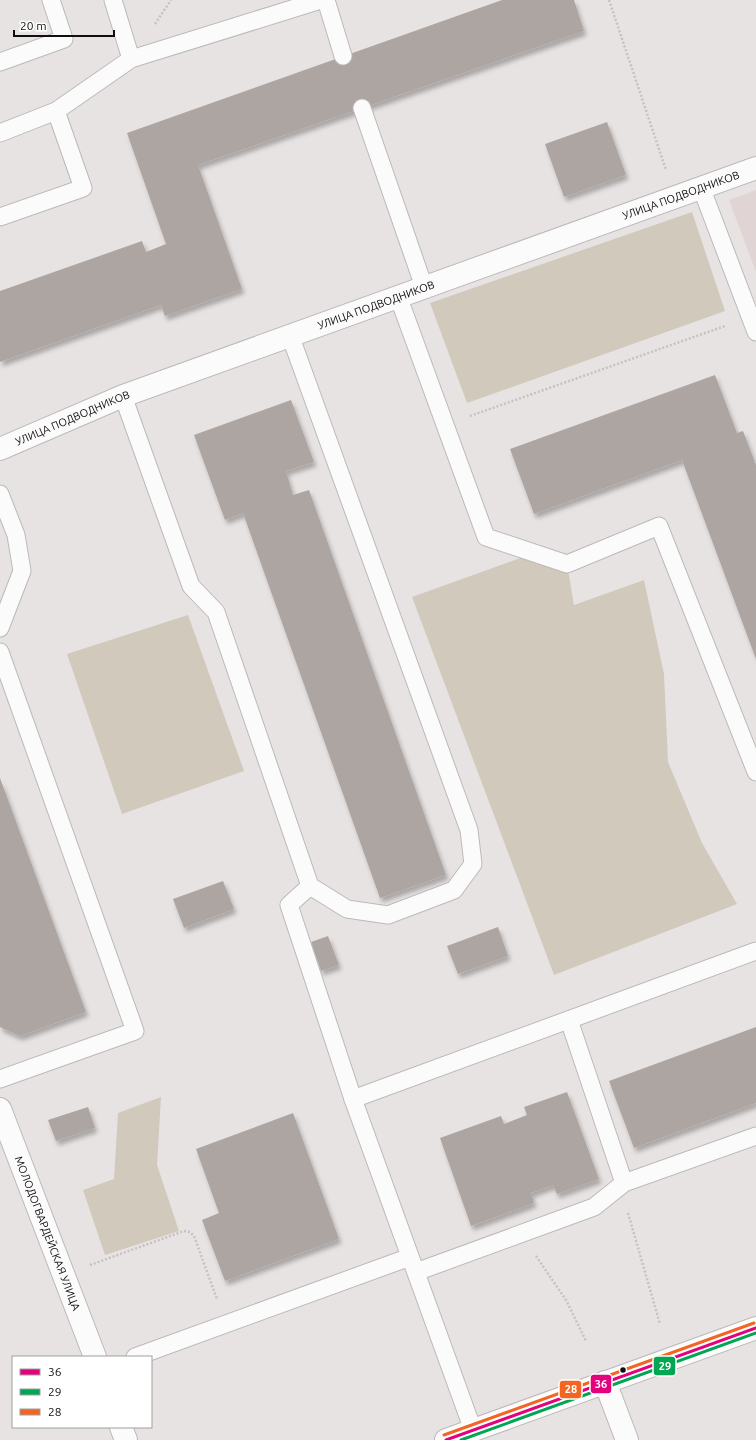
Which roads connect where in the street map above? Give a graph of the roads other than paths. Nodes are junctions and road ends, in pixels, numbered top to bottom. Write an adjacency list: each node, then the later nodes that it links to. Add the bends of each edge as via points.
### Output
1 (51, 0): 7 (lane, via 64,39)
2 (113, 0): 6 (lane)
3 (321, 0): 6 (lane)
4 (326, 0): 5 (lane)
5 (343, 56)
6 (131, 59): 9 (lane)
7 (0, 62)
8 (362, 108): 14 (lane)
9 (56, 111): 10 (lane); 13 (lane, via 83,188)
10 (0, 133)
11 (756, 168): 12 (street, УЛИЦА ПОДВОДНИКОВ)
12 (701, 187): 14 (street, УЛИЦА ПОДВОДНИКОВ); 16 (lane)
13 (0, 217)
14 (424, 287): 15 (street, УЛИЦА ПОДВОДНИКОВ)
15 (398, 296): 17 (street, УЛИЦА ПОДВОДНИКОВ); 23 (lane, via 486,537 567,564 659,526)
16 (753, 324)
17 (290, 336): 18 (street, УЛИЦА ПОДВОДНИКОВ); 24 (lane, via 469,830 473,864 454,890 388,915 347,909)
18 (123, 396): 19 (street, УЛИЦА ПОДВОДНИКОВ); 24 (lane, via 191,586 216,612)
19 (0, 449)
20 (0, 494): 21 (lane, via 16,534 22,571)
21 (0, 628)
22 (0, 652): 27 (lane, via 135,1031)
23 (756, 772)
24 (310, 886): 28 (lane, via 288,905)
25 (756, 951): 26 (lane)
26 (569, 1020): 28 (lane); 31 (lane)
27 (0, 1079)
28 (353, 1099): 32 (lane)
29 (0, 1109): 34 (street, МОЛОДОГВАРДЕЙСКАЯ УЛИЦА)
30 (756, 1136): 31 (lane)
31 (624, 1183): 32 (lane, via 594,1207 522,1234)
32 (413, 1264): 35 (lane, via 226,1324); 38 (lane)
33 (756, 1328): 36 (street)
34 (95, 1356)
35 (138, 1356)
36 (605, 1382): 38 (street); 41 (street)
37 (121, 1428): 39 (street)
38 (473, 1430): 40 (street)
39 (126, 1440)
40 (446, 1440)
41 (627, 1440)

